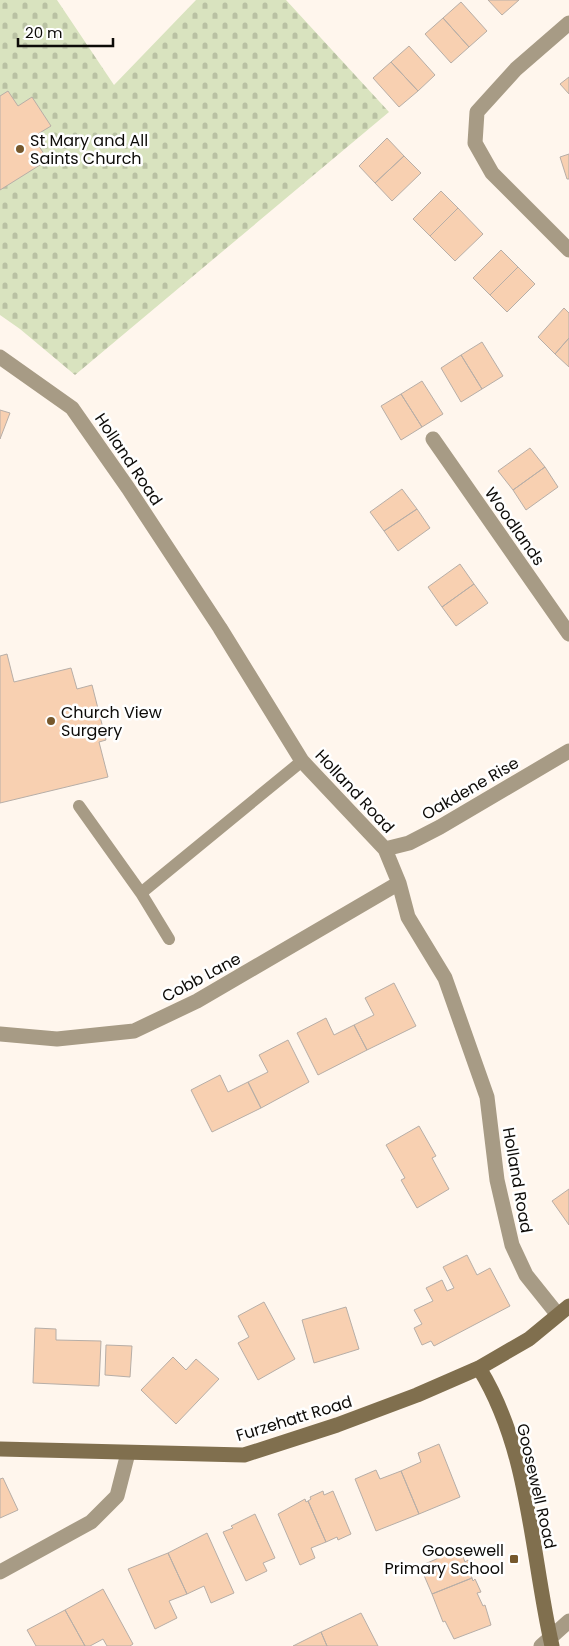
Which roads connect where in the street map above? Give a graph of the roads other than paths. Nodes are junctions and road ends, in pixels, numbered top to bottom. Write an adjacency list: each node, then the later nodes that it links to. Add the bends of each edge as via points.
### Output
1 (569, 23): 2 (street, via 516,69 477,112 475,143 492,173)
2 (569, 250)
3 (0, 357): 7 (street, Holland Road, via 72,408 214,619)
4 (432, 439): 5 (street, Woodlands)
5 (569, 634)
6 (569, 751): 9 (street, Oakdene Rise, via 440,827)
7 (302, 761): 9 (street, Holland Road); 11 (lane)
8 (79, 806): 11 (lane)
9 (386, 849): 10 (street, Holland Road)
10 (400, 883): 13 (street, Cobb Lane, via 197,1001 134,1031 57,1039); 14 (street, Holland Road, via 408,917 445,978 486,1097 497,1180 512,1245 526,1275)
11 (141, 893): 12 (lane)
12 (169, 940)
13 (0, 1034)
14 (563, 1311): 15 (street, Furzehatt Road, via 529,1339)
15 (479, 1368): 17 (street, Furzehatt Road, via 338,1425 244,1455); 20 (street, Goosewell Road, via 508,1429 528,1510)
16 (0, 1449): 17 (street, Furzehatt Road)
17 (128, 1453): 18 (street, via 117,1496 91,1522)
18 (0, 1572)
19 (569, 1621): 20 (street)
20 (547, 1643)

